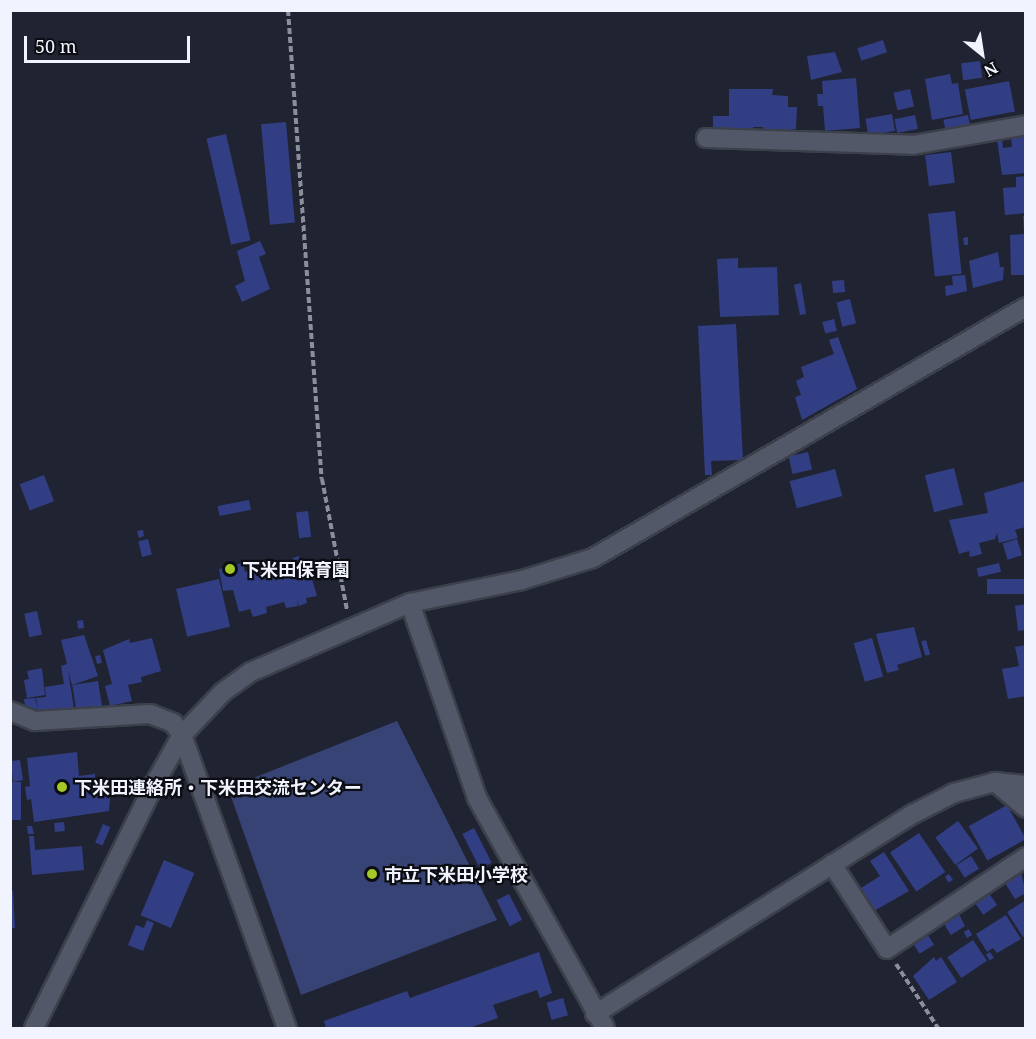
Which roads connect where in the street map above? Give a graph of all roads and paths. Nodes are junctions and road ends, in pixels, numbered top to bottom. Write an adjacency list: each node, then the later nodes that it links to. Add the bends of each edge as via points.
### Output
1 (288, 10): 6 (path, via 322,479)
2 (1026, 125): 3 (street, via 913,145)
3 (706, 138)
4 (1026, 307): 5 (street, via 592,558 522,580)
5 (410, 603): 6 (street); 15 (street, via 477,798)
6 (350, 629): 8 (street, via 251,672 223,692)
7 (10, 711): 8 (street, via 35,721 150,714 173,723)
8 (182, 735): 16 (street); 17 (street)
9 (995, 782): 10 (street); 11 (street); 13 (street, via 944,798)
10 (1026, 785)
11 (1026, 808)
12 (1026, 857): 14 (street)
13 (832, 864): 14 (street); 15 (street)
14 (886, 950): 18 (path)
15 (600, 1021)
16 (34, 1029)
17 (287, 1029)
18 (938, 1029)

